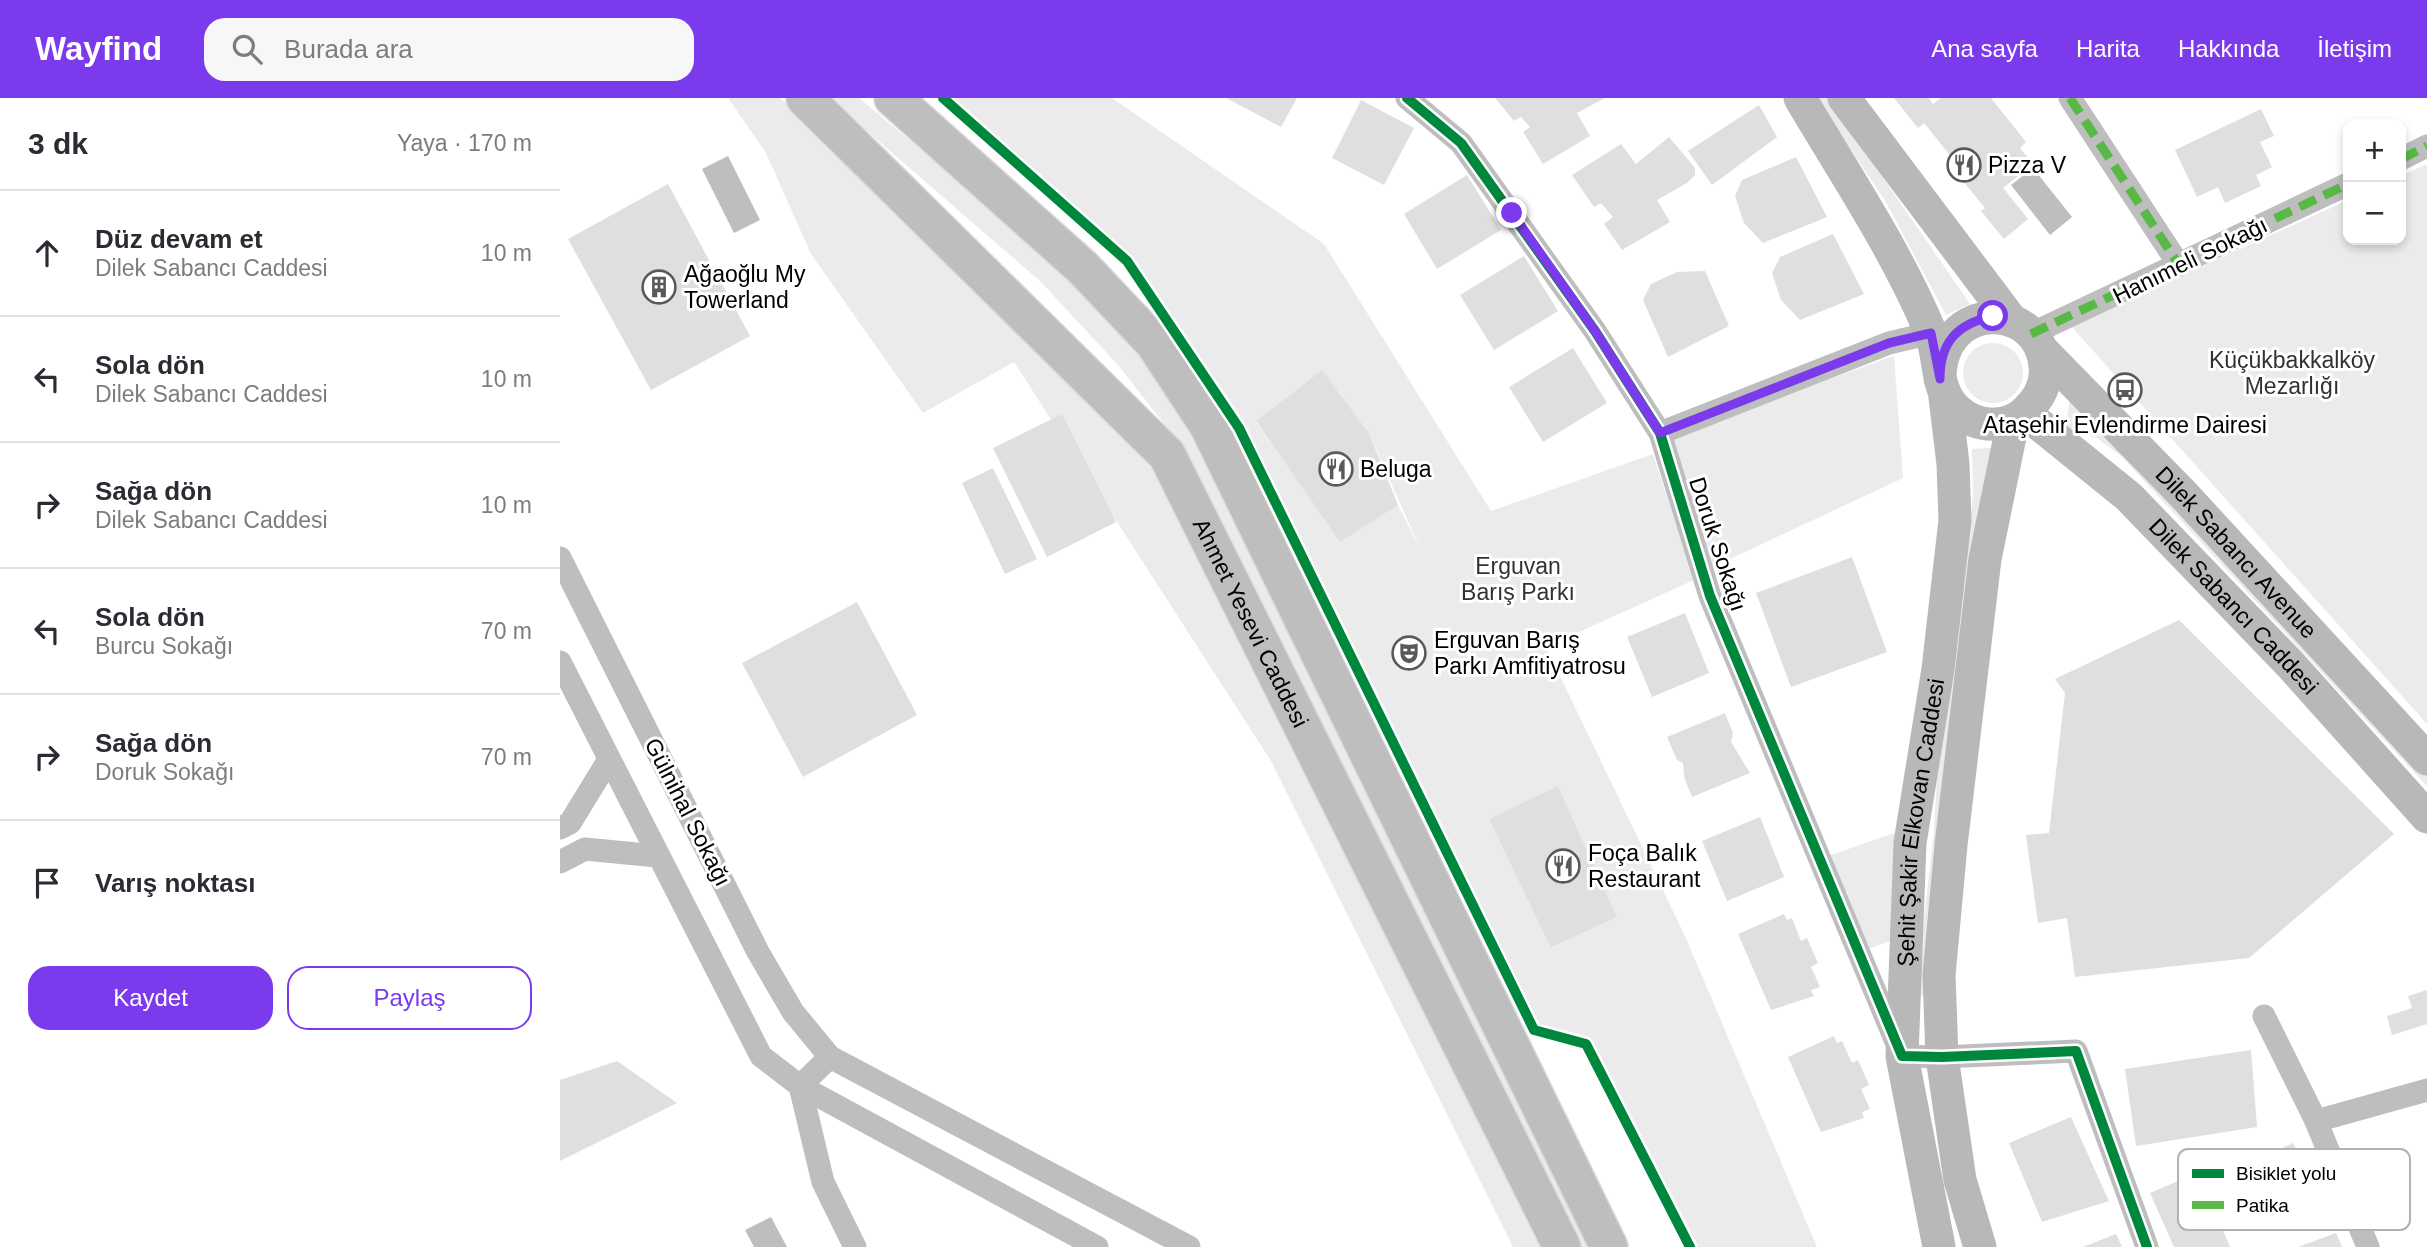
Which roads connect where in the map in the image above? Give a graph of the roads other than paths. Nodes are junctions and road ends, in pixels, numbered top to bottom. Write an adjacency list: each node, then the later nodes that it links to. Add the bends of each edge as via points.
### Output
1 (806, 98): 36 (main road, Ahmet Yesevi Caddesi, via 1167,455)
2 (893, 98): 37 (main road, Ahmet Yesevi Caddesi, via 1083,268 1154,343 1208,425)
3 (1407, 98): 15 (street, Doruk Sokağı, via 1461,143 1595,331)
4 (1800, 98): 11 (main road, via 1878,229)
5 (1844, 98): 12 (main road)
6 (2070, 98): 10 (street)
7 (2427, 146): 8 (street)
8 (2406, 156)
9 (2343, 186): 10 (street, Hanımeli Sokağı)
10 (2179, 265): 12 (street, Hanımeli Sokağı)
11 (1931, 333): 13 (main road); 15 (street, via 1889,343)
12 (2028, 335): 13 (main road, via 1993,316 1958,330 1943,352); 14 (main road, via 2045,366 2044,384 2037,400); 18 (main road, Dilek Sabancı Avenue)
13 (1942, 388): 14 (main road, via 1957,411 1973,421 1991,424); 25 (main road, Şehit Şakir Elkovan Caddesi, via 1955,520 1938,669 1910,843)
14 (2019, 417): 20 (main road, Dilek Sabancı Caddesi, via 2129,497 2290,664); 27 (main road, Şehit Şakir Elkovan Caddesi, via 1984,559 1940,975)
15 (1660, 433): 25 (street, Doruk Sokağı, via 1710,596)
16 (560, 558): 26 (street, Gülnihal Sokağı, via 758,953 793,1012)
17 (560, 662): 19 (street, Gülnihal Sokağı)
18 (2427, 758)
19 (608, 761): 21 (street, via 570,822); 22 (street, Gülnihal Sokağı)
20 (2427, 817)
21 (560, 828)
22 (657, 856): 23 (street, via 585,849); 28 (street, Gülnihal Sokağı, via 761,1056)
23 (560, 862)
24 (2263, 1016): 30 (street)
25 (1902, 1056): 27 (street); 38 (main road, Şehit Şakir Elkovan Caddesi)
26 (830, 1057): 28 (street); 35 (street, Gülnihal Sokağı)
27 (1942, 1057): 39 (main road, Şehit Şakir Elkovan Caddesi, via 1961,1180); 40 (street, via 2076,1051)
28 (800, 1086): 33 (street, via 823,1182); 34 (street, Gülnihal Sokağı)
29 (2427, 1090): 30 (street)
30 (2316, 1121): 31 (street)
31 (2328, 1149)
32 (2361, 1230): 41 (street)
33 (855, 1247)
34 (1097, 1247)
35 (1189, 1247)
36 (1562, 1247)
37 (1609, 1247)
38 (1939, 1247)
39 (1980, 1247)
40 (2147, 1247)
41 (2368, 1247)

